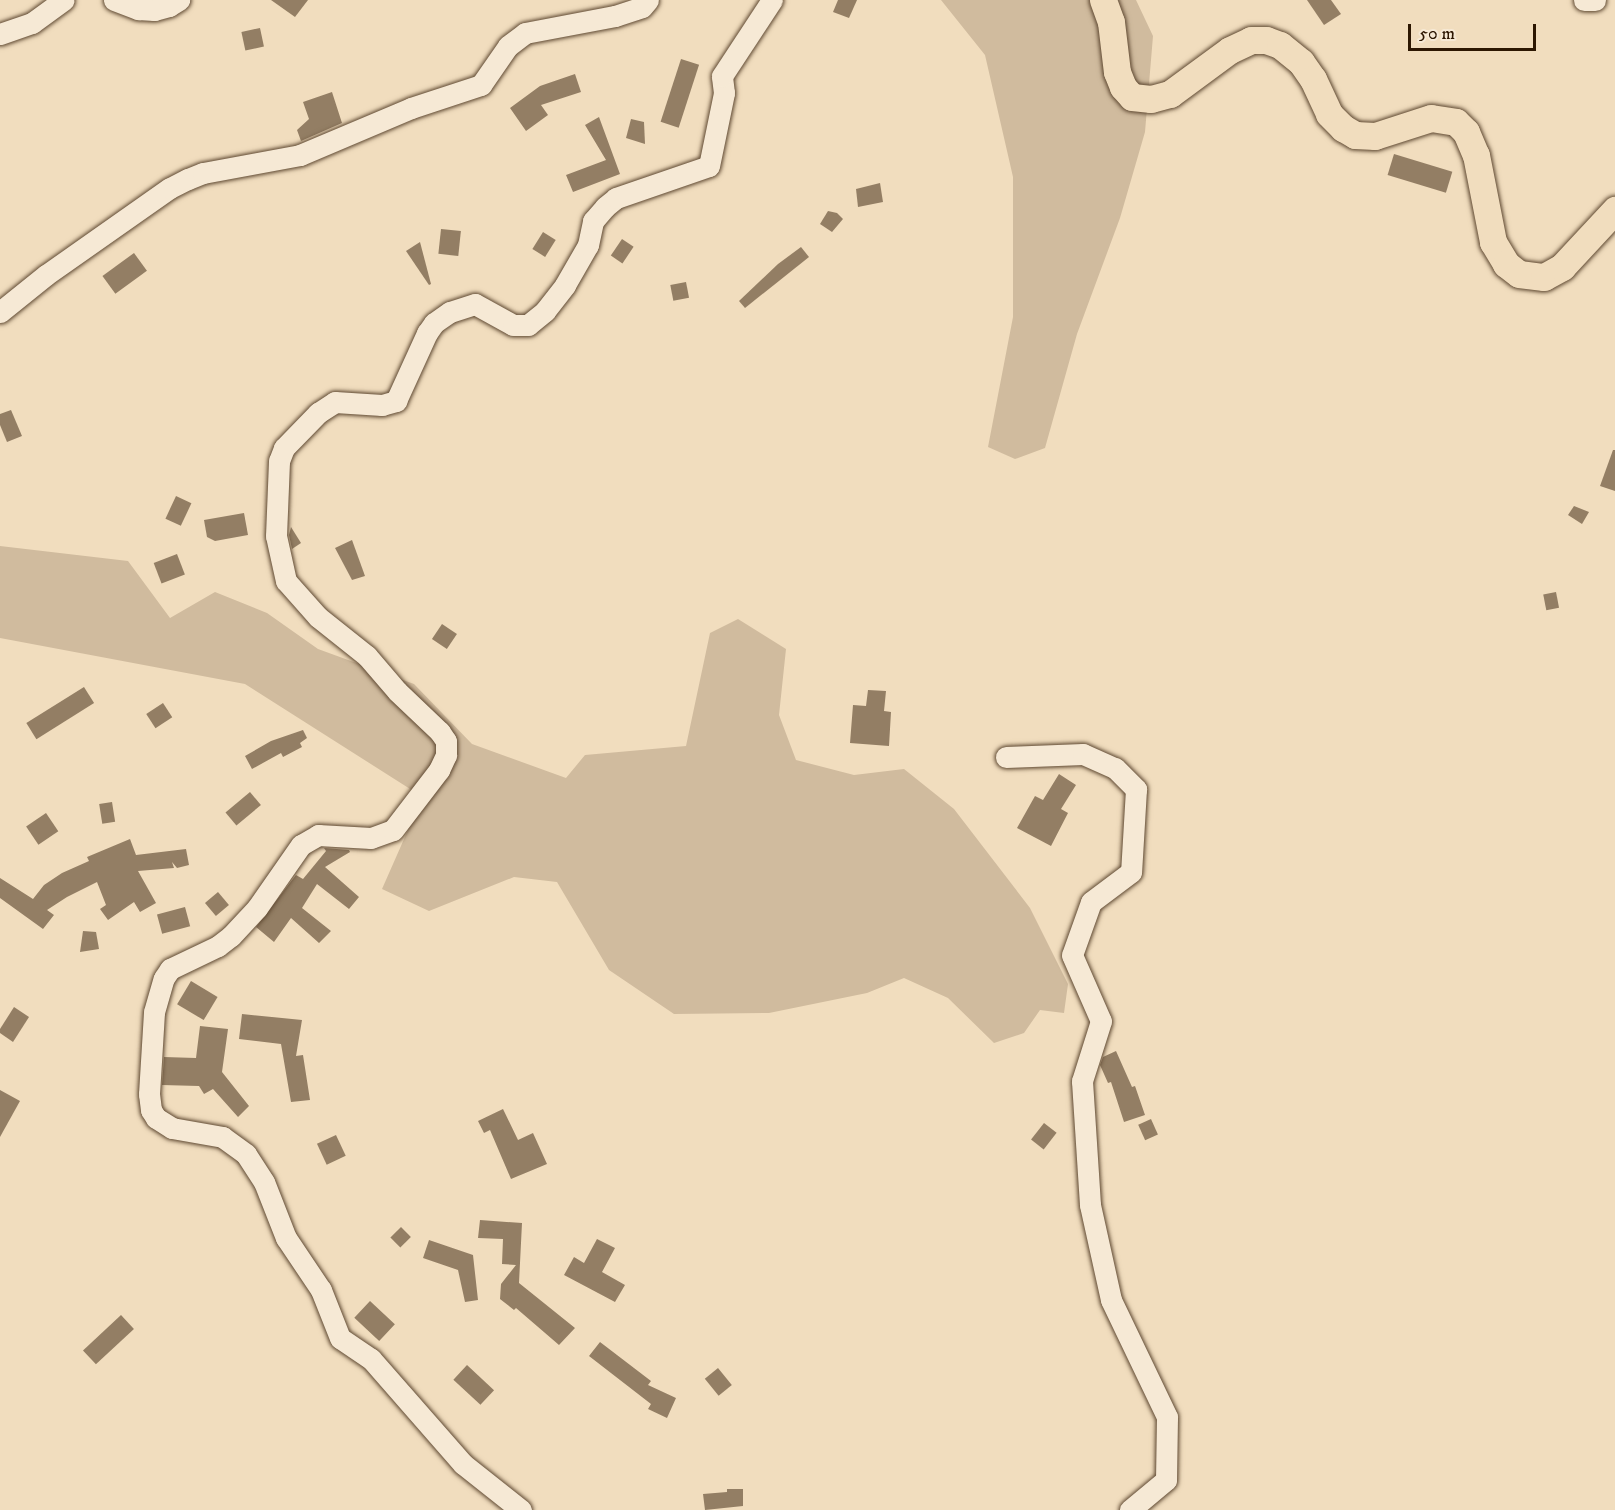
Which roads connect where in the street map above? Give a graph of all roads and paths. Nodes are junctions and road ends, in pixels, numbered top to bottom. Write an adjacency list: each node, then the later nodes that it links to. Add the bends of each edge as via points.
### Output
1 (64, 0): 9 (street, via 33,23)
2 (114, 0): 3 (street, via 153,10)
3 (179, 0)
4 (648, 0): 11 (street, via 642,7 623,14 525,33 508,46 481,85 411,108 335,142 300,155 188,179 46,275)
5 (772, 0): 13 (street, via 722,76 724,93 708,166 616,198 605,207 593,221 588,245 565,285 528,325 513,325 475,304 450,312 427,333 396,401 382,405 335,402 318,413 284,448 279,461 276,536 286,581 318,617 367,656 440,732 446,741 446,754 439,770 393,830 371,838 318,835 301,845 257,908 231,936 170,969 154,1012 149,1094 156,1118 172,1128 223,1137 246,1154 264,1182 286,1238 321,1290 340,1338 371,1359 464,1464)
6 (1103, 0): 10 (main road, via 1111,22 1116,72 1132,97 1151,99 1170,94 1230,50 1251,40 1266,40 1280,45 1300,62 1313,79 1329,114 1355,135 1375,136 1431,118 1456,122 1466,132 1476,155 1493,242 1506,264 1519,274 1544,277 1562,267)
7 (1584, 0): 8 (street)
8 (1595, 0)
9 (0, 34)
10 (1615, 210)
11 (0, 312)
12 (1006, 757): 14 (street, via 1083,754 1115,768 1136,789 1131,872 1091,902 1072,954 1101,1021 1082,1080 1090,1205 1111,1300 1167,1417 1166,1480)
13 (521, 1510)
14 (1130, 1510)

